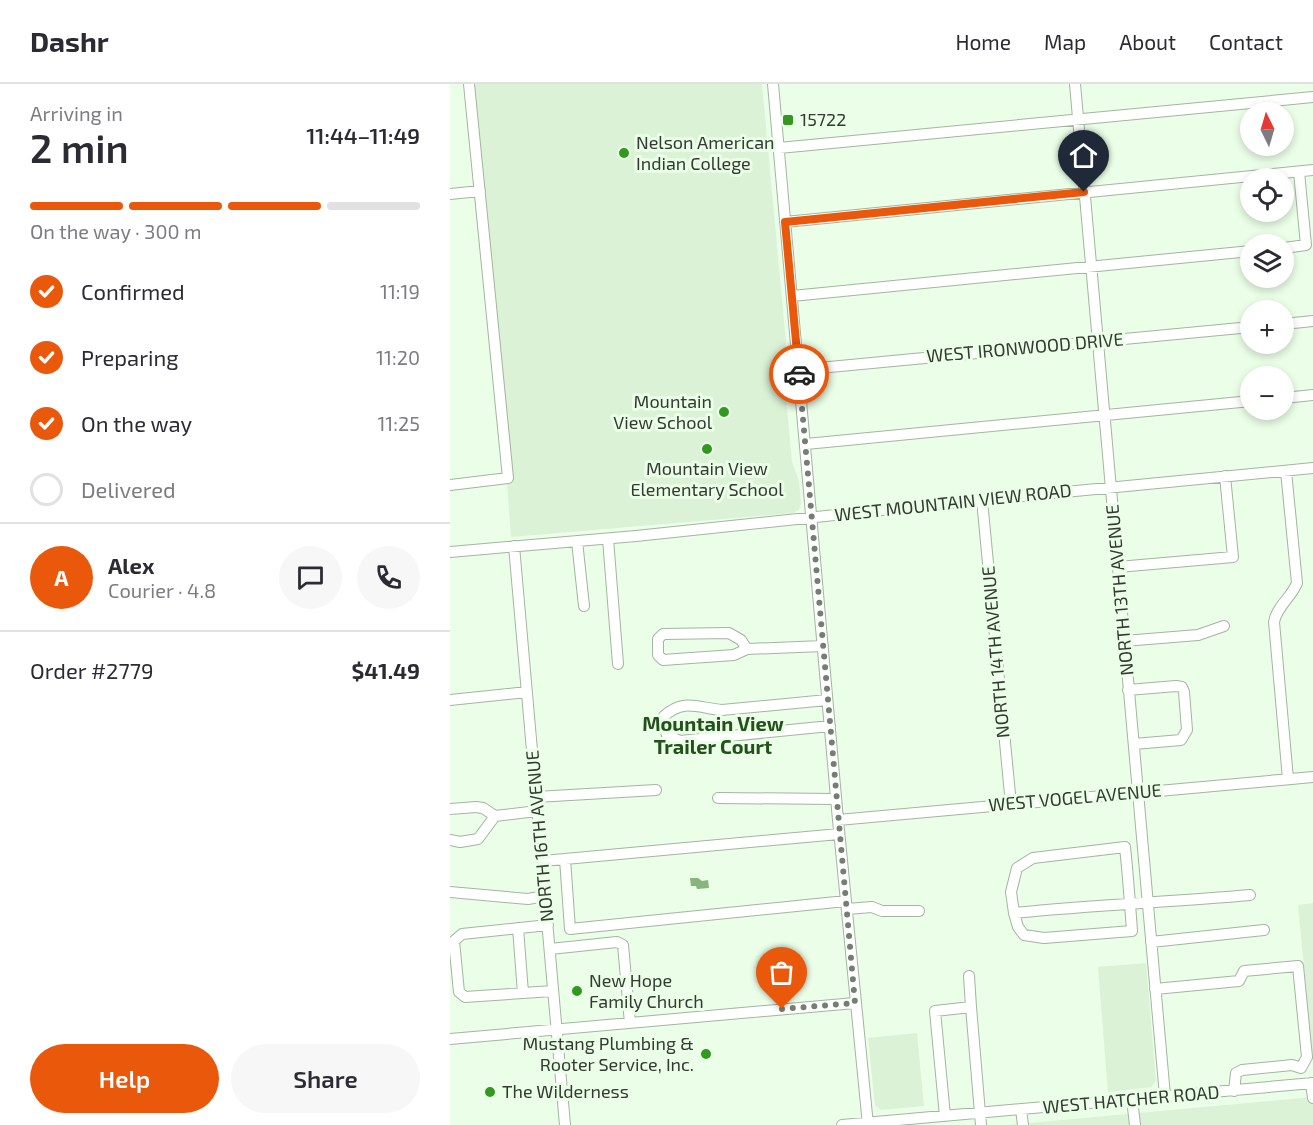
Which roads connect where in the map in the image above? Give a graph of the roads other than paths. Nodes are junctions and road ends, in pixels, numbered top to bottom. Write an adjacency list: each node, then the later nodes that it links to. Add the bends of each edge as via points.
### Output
1 (469, 84): 9 (street)
2 (773, 84): 6 (street)
3 (1075, 84): 5 (street, NORTH 13TH AVENUE)
4 (1313, 97): 5 (street)
5 (1078, 119): 6 (street); 10 (street, NORTH 13TH AVENUE)
6 (779, 148): 12 (street)
7 (1313, 170): 8 (street)
8 (1299, 172): 10 (street); 13 (street)
9 (480, 191): 11 (street); 31 (street, via 508,478)
10 (1084, 192): 12 (street); 16 (street, NORTH 13TH AVENUE)
11 (450, 194)
12 (785, 222): 17 (street)
13 (1309, 245): 14 (street)
14 (1294, 247)
15 (1240, 252): 16 (street)
16 (1091, 268): 17 (street); 21 (street, NORTH 13TH AVENUE)
17 (792, 296): 22 (street)
18 (1313, 321): 19 (street)
19 (1294, 323)
20 (1240, 328): 21 (street, WEST IRONWOOD DRIVE)
21 (1097, 342): 22 (street, WEST IRONWOOD DRIVE); 26 (street, NORTH 13TH AVENUE)
22 (798, 370): 27 (street)
23 (1313, 395): 24 (street)
24 (1294, 397)
25 (1240, 402): 26 (street)
26 (1105, 416): 27 (street); 32 (street, NORTH 13TH AVENUE)
27 (806, 444): 34 (street)
28 (1313, 468): 29 (street, WEST MOUNTAIN VIEW ROAD)
29 (1286, 471): 30 (street, WEST MOUNTAIN VIEW ROAD); 53 (street, via 1297,583 1293,594 1275,613 1274,622)
30 (1225, 476): 32 (street, WEST MOUNTAIN VIEW ROAD); 39 (street, via 1233,557)
31 (450, 485)
32 (1111, 488): 33 (street, WEST MOUNTAIN VIEW ROAD); 39 (street, NORTH 13TH AVENUE)
33 (982, 500): 34 (street, WEST MOUNTAIN VIEW ROAD); 59 (street, NORTH 14TH AVENUE)
34 (811, 518): 35 (street, WEST MOUNTAIN VIEW ROAD); 43 (street)
35 (608, 539): 36 (street, WEST MOUNTAIN VIEW ROAD); 45 (street)
36 (577, 541): 37 (street, WEST MOUNTAIN VIEW ROAD); 40 (street)
37 (514, 546): 38 (street, WEST MOUNTAIN VIEW ROAD); 47 (street, NORTH 16TH AVENUE)
38 (450, 552)
39 (1118, 567): 42 (street, NORTH 13TH AVENUE)
40 (584, 606)
41 (1224, 626): 42 (street, via 1198,635)
42 (1124, 641): 46 (street, NORTH 13TH AVENUE)
43 (823, 646): 44 (street); 49 (street)
44 (747, 649): 44 (street, via 729,633 663,634 658,639 658,655 663,660 734,655)
45 (618, 664)
46 (1128, 690): 51 (street, NORTH 13TH AVENUE); 51 (street, via 1176,686 1184,692 1186,736 1181,740)
47 (527, 692): 48 (street); 56 (street, NORTH 16TH AVENUE)
48 (450, 700)
49 (827, 700): 50 (street); 50 (street, via 722,710 692,704 674,708 664,716 663,723 667,735 680,741)
50 (830, 726): 58 (street)
51 (1134, 744): 55 (street, NORTH 13TH AVENUE)
52 (1313, 777): 53 (street, WEST VOGEL AVENUE)
53 (1288, 779): 55 (street, WEST VOGEL AVENUE)
54 (656, 790): 56 (street)
55 (1138, 792): 59 (street, WEST VOGEL AVENUE); 71 (street, NORTH 13TH AVENUE)
56 (536, 797): 61 (street, NORTH 16TH AVENUE)
57 (718, 798): 58 (street)
58 (836, 799): 63 (street)
59 (1011, 805): 63 (street, WEST VOGEL AVENUE)
60 (450, 809): 62 (street, via 483,808)
61 (537, 811): 62 (street); 67 (street, NORTH 16TH AVENUE)
62 (495, 816): 65 (street, via 478,839 460,843)
63 (838, 820): 64 (street)
64 (839, 834): 66 (street); 73 (street)
65 (450, 840)
66 (565, 859): 67 (street); 78 (street)
67 (542, 861): 70 (street, NORTH 16TH AVENUE)
68 (450, 892): 70 (street, via 528,899)
69 (1250, 895): 71 (street)
70 (545, 896): 77 (street, NORTH 16TH AVENUE)
71 (1148, 901): 72 (street); 80 (street, NORTH 13TH AVENUE)
72 (1130, 903): 75 (street); 75 (street, via 1132,931 1044,938 1024,935); 75 (street, via 1125,847 1033,858 1017,868 1011,892)
73 (846, 905): 74 (street, via 882,911); 78 (street); 86 (street)
74 (919, 911)
75 (1014, 913)
76 (518, 928): 77 (street); 85 (street); 85 (street, via 462,934 454,941 459,992 465,998)
77 (548, 928): 78 (street); 81 (street, NORTH 16TH AVENUE)
78 (570, 929)
79 (1264, 930): 80 (street)
80 (1151, 942): 83 (street, NORTH 13TH AVENUE)
81 (550, 949): 84 (street, NORTH 16TH AVENUE); 88 (street, via 617,942 623,945)
82 (969, 976): 87 (street)
83 (1155, 989): 91 (street, via 1239,981 1244,971 1298,966 1307,1057); 94 (street, NORTH 13TH AVENUE)
84 (554, 992): 85 (street); 89 (street, NORTH 16TH AVENUE)
85 (523, 993)
86 (855, 1003): 88 (street); 100 (street)
87 (971, 1006): 98 (street); 99 (street, via 934,1011)
88 (630, 1023): 89 (street)
89 (557, 1030): 90 (street); 101 (street, NORTH 16TH AVENUE)
90 (450, 1039)
91 (1301, 1068): 92 (street); 93 (street, via 1292,1065 1242,1070 1236,1073)
92 (1310, 1083): 93 (street, WEST HATCHER ROAD); 95 (street)
93 (1234, 1090): 94 (street, WEST HATCHER ROAD)
94 (1165, 1096): 96 (street, WEST HATCHER ROAD)
95 (1313, 1098)
96 (1132, 1099): 97 (street, WEST HATCHER ROAD); 105 (street)
97 (1021, 1109): 98 (street, WEST HATCHER ROAD); 104 (street)
98 (980, 1113): 99 (street, WEST HATCHER ROAD); 103 (street)
99 (952, 1119): 100 (street, WEST HATCHER ROAD)
100 (868, 1124): 102 (street, WEST HATCHER ROAD)
101 (565, 1125)
102 (842, 1125)
103 (981, 1125)
104 (1023, 1125)
105 (1135, 1125)

